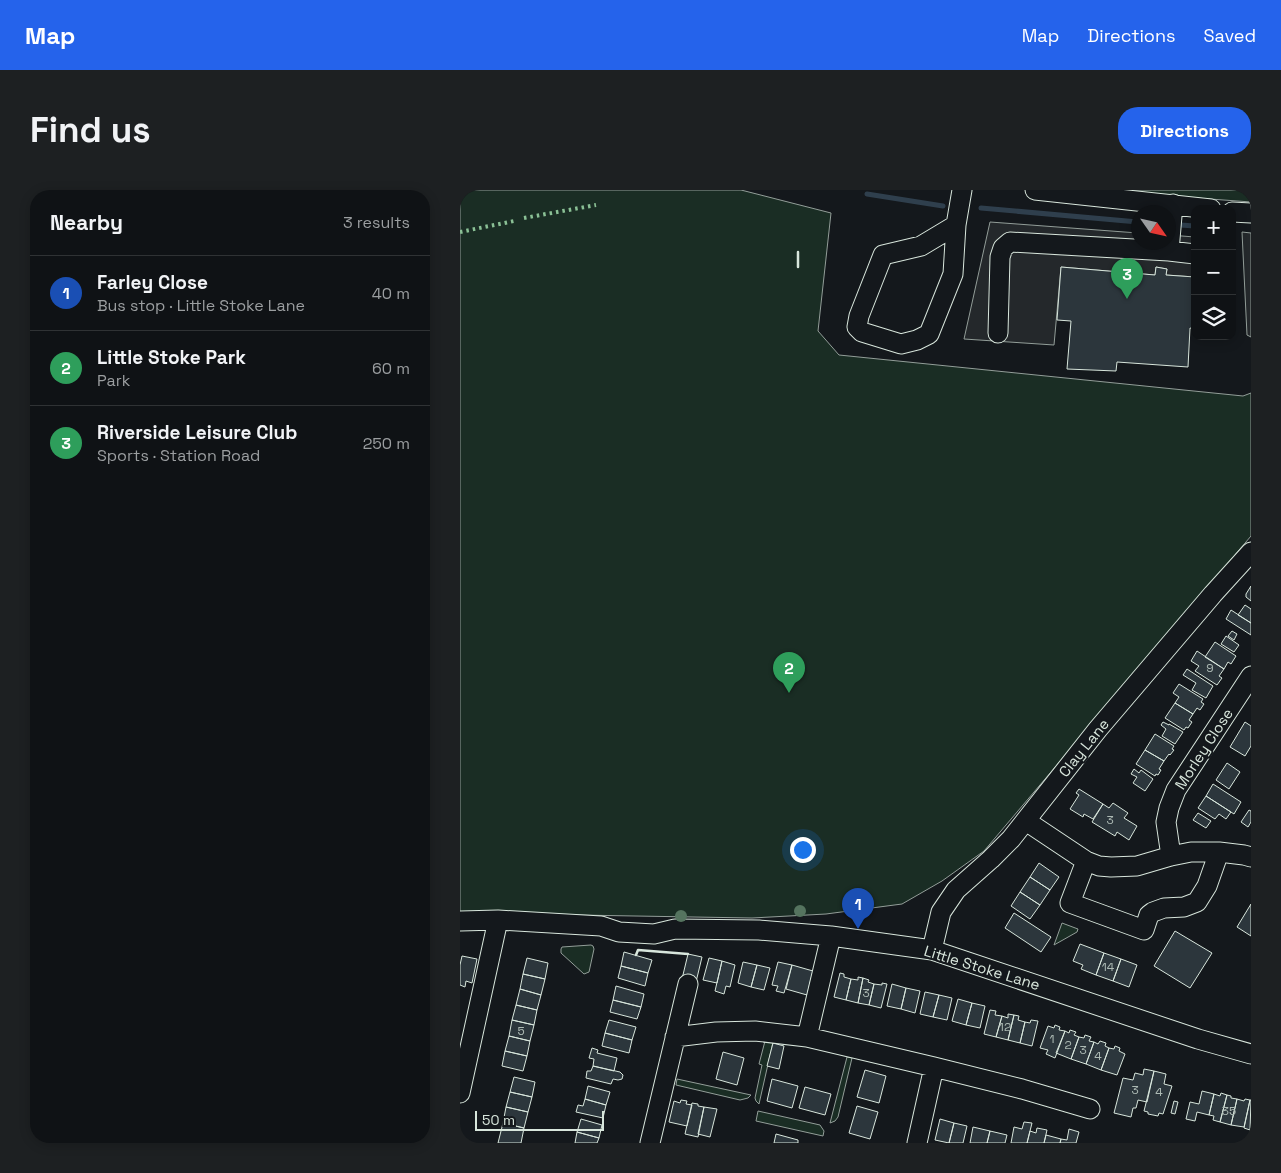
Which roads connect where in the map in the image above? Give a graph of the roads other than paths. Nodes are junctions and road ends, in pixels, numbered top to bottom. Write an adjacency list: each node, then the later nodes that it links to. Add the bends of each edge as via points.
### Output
1 (962, 190): 7 (street)
2 (1035, 190): 3 (street)
3 (1173, 204): 4 (street); 8 (street)
4 (1191, 206)
5 (1236, 212): 6 (street)
6 (1251, 213)
7 (956, 225): 7 (street, via 953,274 929,334 901,344 862,332 857,327 859,316 883,255 921,246)
8 (1169, 252): 9 (street); 10 (street, via 1010,242 1000,257)
9 (1191, 254)
10 (998, 333)
11 (1251, 552): 13 (street, Clay Lane, via 1098,729)
12 (1251, 676): 15 (street, Morley Close, via 1176,790 1166,822)
13 (1026, 821): 17 (street); 21 (street, Clay Lane, via 956,890 941,912)
14 (1220, 852): 15 (street); 16 (street); 17 (street, via 1207,886 1196,902 1153,912 1144,930 1070,903)
15 (1171, 856): 17 (street, via 1137,866 1099,866)
16 (1251, 858)
17 (1086, 861)
18 (498, 920): 19 (street, Little Stoke Lane); 20 (street, Little Stoke Lane, via 601,926 619,932 654,934 675,929 759,930); 23 (street)
19 (460, 921)
20 (831, 936): 21 (street, Little Stoke Lane); 25 (street)
21 (932, 950): 26 (street, Little Stoke Lane)
22 (688, 984): 24 (street)
23 (467, 1027): 28 (street)
24 (675, 1037): 25 (street, via 755,1031); 30 (street)
25 (808, 1038): 27 (street)
26 (1251, 1054)
27 (934, 1067): 29 (street); 31 (street)
28 (460, 1093)
29 (1090, 1109)
30 (650, 1143)
31 (917, 1143)

